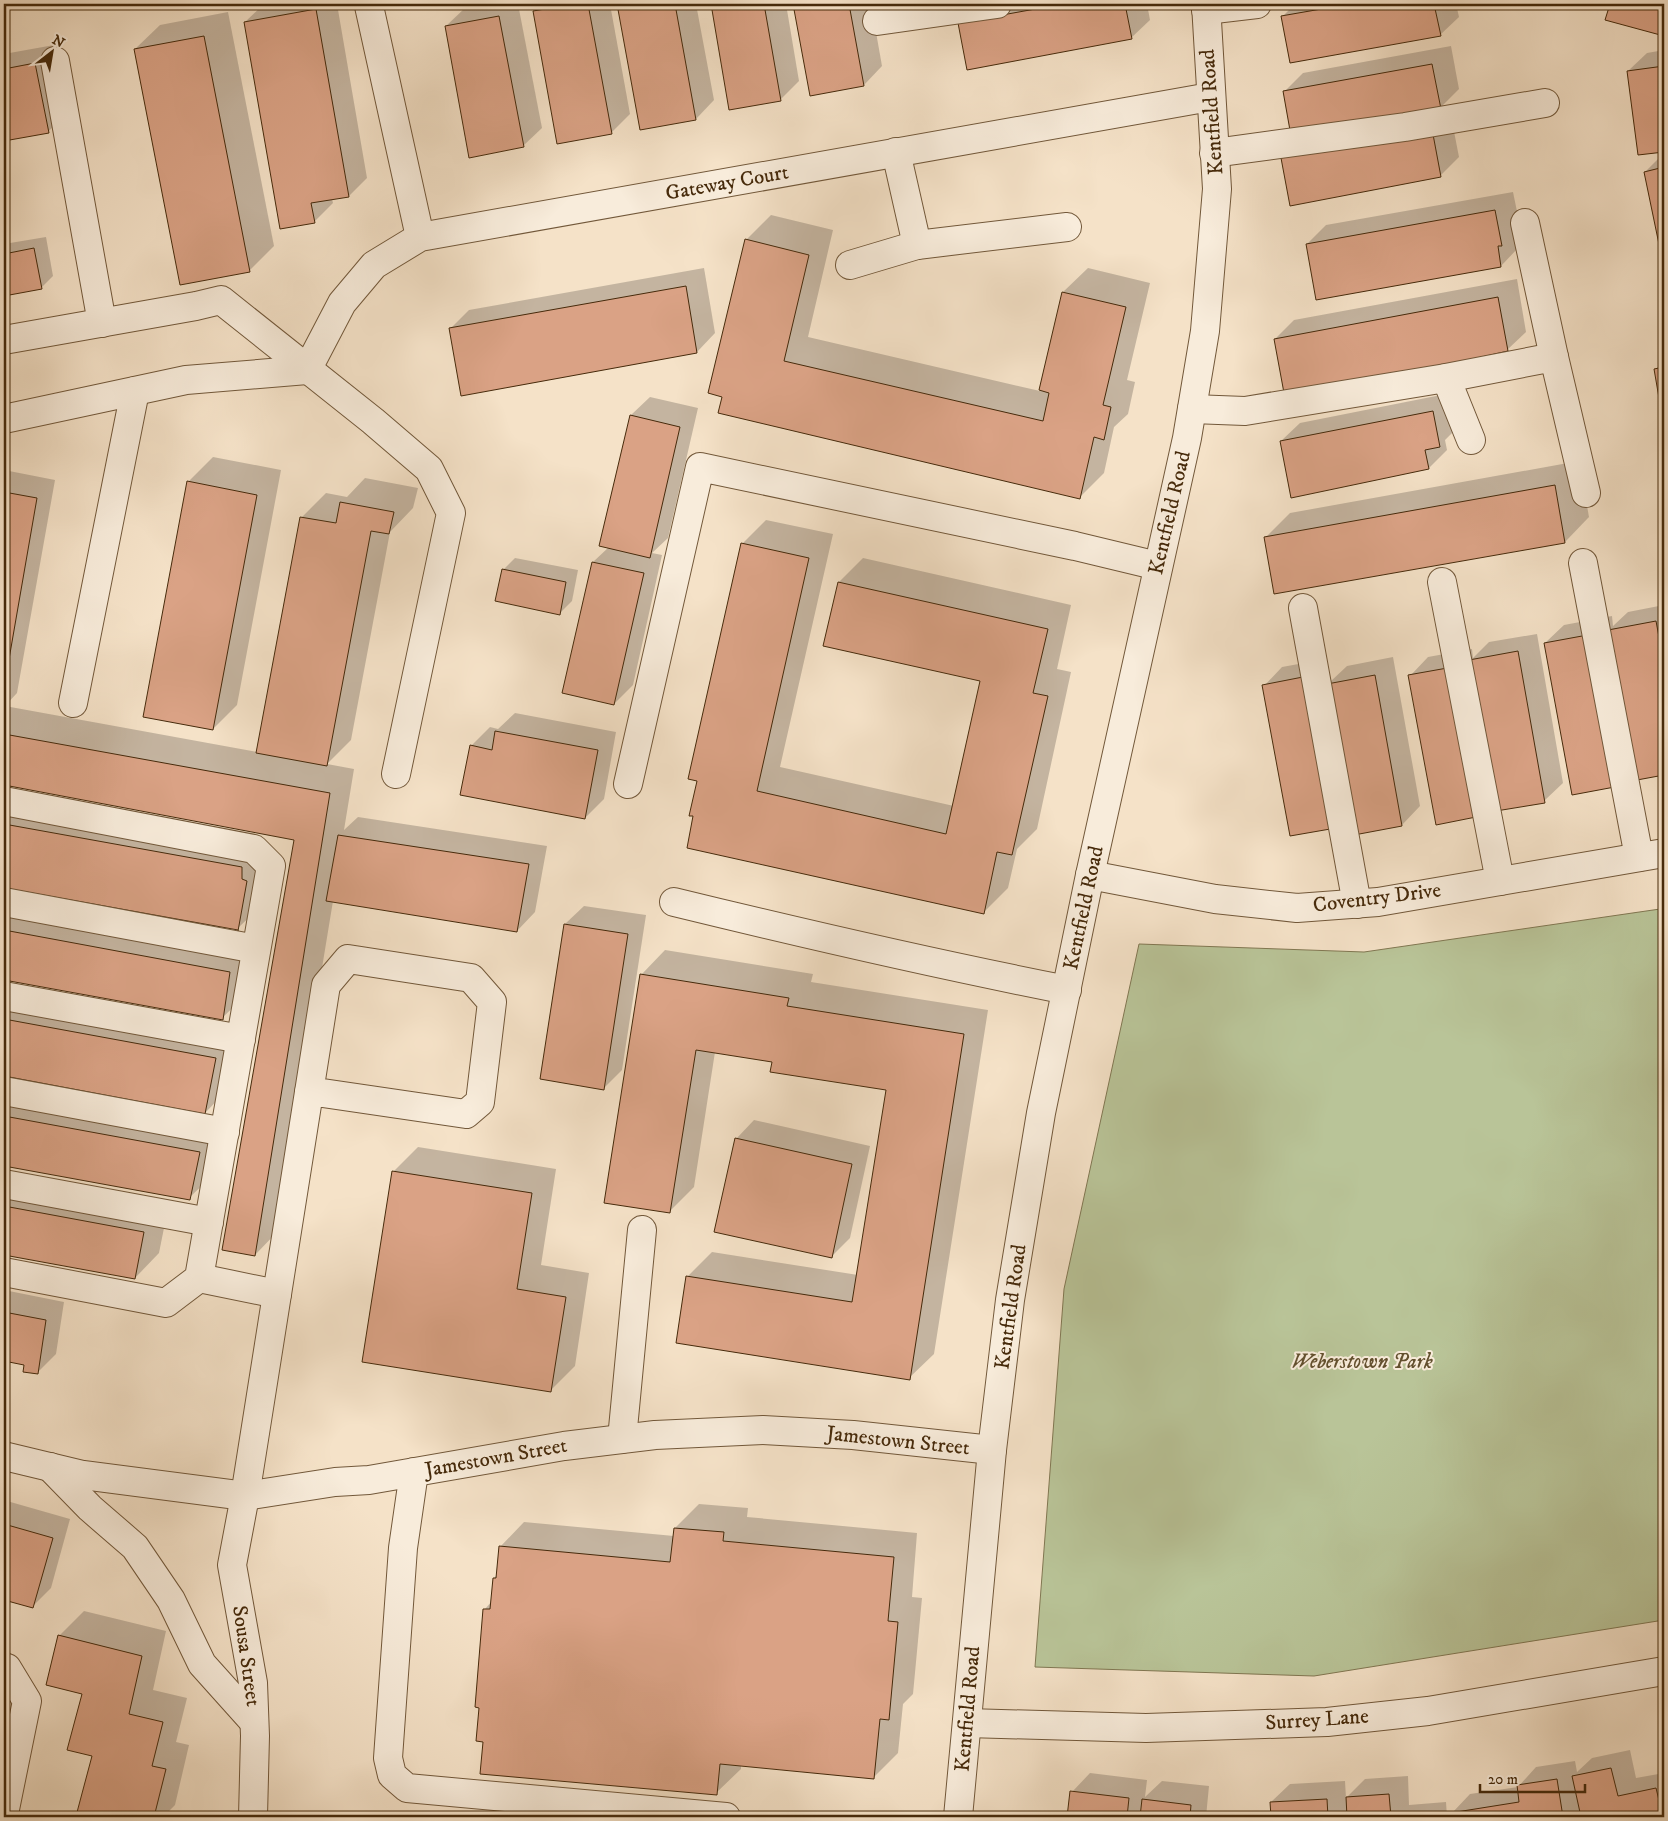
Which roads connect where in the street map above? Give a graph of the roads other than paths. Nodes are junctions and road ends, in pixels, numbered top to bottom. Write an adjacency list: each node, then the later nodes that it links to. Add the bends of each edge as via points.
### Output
1 (998, 4): 5 (street)
2 (1257, 4): 4 (street)
3 (369, 6): 13 (street)
4 (1206, 7): 7 (street, Kentfield Road)
5 (877, 22)
6 (55, 61): 16 (street)
7 (1210, 97): 9 (street, Gateway Court); 10 (street, Kentfield Road)
8 (1545, 103): 10 (street, via 1405,127)
9 (896, 152): 13 (street, Gateway Court); 14 (street)
10 (1214, 153): 22 (street, Kentfield Road, via 1217,189 1205,331)
11 (1526, 223): 18 (street)
12 (1067, 227): 14 (street)
13 (420, 237): 19 (street, Gateway Court, via 374,265 342,302)
14 (917, 245): 15 (street)
15 (850, 265)
16 (102, 322): 17 (street); 19 (street, via 221,300)
17 (4, 340)
18 (1554, 357): 20 (street); 25 (street)
19 (307, 370): 21 (street, via 186,380); 31 (street, via 429,469 451,513)
20 (1446, 378): 22 (street, via 1244,411); 24 (street)
21 (134, 391): 23 (street); 30 (street)
22 (1192, 409): 27 (street, Kentfield Road)
23 (4, 419)
24 (1471, 440)
25 (1586, 493)
26 (1583, 563): 34 (street)
27 (1158, 566): 32 (street, via 700,467); 35 (street, Kentfield Road)
28 (1442, 582): 36 (street)
29 (1303, 608): 39 (street)
30 (73, 703)
31 (396, 774)
32 (628, 784)
33 (4, 801): 40 (street, via 254,849 271,866)
34 (1652, 855): 36 (street, Coventry Drive)
35 (1090, 875): 39 (street, Coventry Drive, via 1215,899 1297,908); 41 (street, Kentfield Road)
36 (1500, 881): 39 (street, Coventry Drive)
37 (4, 902): 40 (street)
38 (674, 902): 41 (street, via 855,946)
39 (1356, 904)
40 (256, 949): 43 (street)
41 (1066, 990): 54 (street, Kentfield Road, via 1041,1113 1012,1291)
42 (4, 996): 43 (street)
43 (241, 1039): 46 (street)
44 (4, 1091): 46 (street)
45 (309, 1091): 45 (street, Sousa Street, via 466,1114 480,1102 492,1002 471,978 348,959 326,985); 52 (street, Sousa Street)
46 (225, 1132): 48 (street)
47 (4, 1184): 48 (street)
48 (209, 1222): 51 (street)
49 (642, 1230): 53 (street)
50 (4, 1272): 51 (street, via 166,1303)
51 (199, 1278): 52 (street)
52 (277, 1294): 58 (street, Sousa Street)
53 (622, 1439): 54 (street, Jamestown Street, via 763,1430 853,1435); 57 (street, Jamestown Street)
54 (992, 1450): 62 (street, Kentfield Road)
55 (4, 1456): 56 (street, Jamestown Street)
56 (50, 1467): 58 (street, Jamestown Street, via 83,1475); 61 (street, via 135,1547 171,1600 202,1664)
57 (414, 1472): 58 (street, Jamestown Street); 65 (street, via 402,1557 388,1758 392,1775 407,1788)
58 (245, 1496): 61 (street, Sousa Street, via 232,1565 253,1683)
59 (4, 1667): 63 (street, via 27,1700)
60 (1664, 1671): 62 (street, Surrey Lane, via 1428,1711 1327,1722 1146,1728)
61 (254, 1722): 64 (street, Sousa Street)
62 (967, 1723): 66 (street, Kentfield Road)
63 (4, 1814)
64 (253, 1817)
65 (726, 1817)
66 (958, 1817)

